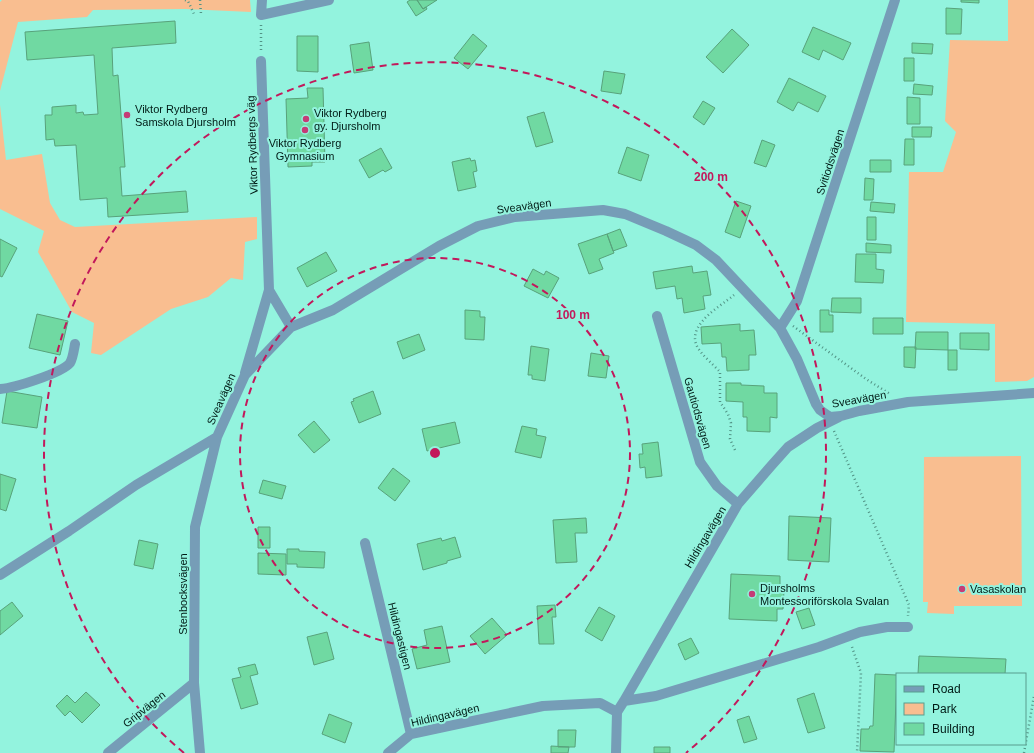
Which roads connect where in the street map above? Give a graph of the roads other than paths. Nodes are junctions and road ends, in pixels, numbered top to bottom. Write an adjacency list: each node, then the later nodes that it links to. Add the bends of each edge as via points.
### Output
1 (262, 0): 2 (street, via 262,15)
2 (329, 0)
3 (895, 0): 7 (street, Svitiodsvägen, via 797,301)
4 (261, 61): 5 (street, Viktor Rydbergs väg)
5 (269, 290): 8 (street, Viktor Rydbergs väg); 10 (street, Viktor Rydbergs väg)
6 (657, 316): 15 (street, Gautiodsvägen, via 700,462 717,486)
7 (783, 324): 8 (street, Sveavägen, via 743,289 716,260 696,245 625,214 603,210 514,217 478,226 439,246 333,310); 13 (street, Sveavägen, via 820,410 830,417)
8 (291, 327): 10 (street, Sveavägen)
9 (75, 344): 11 (street, via 71,362 60,371)
10 (245, 375): 14 (street, Sveavägen)
11 (0, 389)
12 (1034, 393): 13 (street, Sveavägen, via 904,403)
13 (841, 416): 15 (street, Hildingavägen, via 817,428 788,448)
14 (217, 437): 17 (street, Sveavägen, via 136,485); 19 (street, Stenbocksvägen, via 196,527)
15 (738, 504): 20 (street, Hildingavägen)
16 (365, 543): 22 (street, Hildingastigen)
17 (0, 575)
18 (908, 627): 20 (street, via 887,627 860,632 819,647 656,696)
19 (194, 683): 23 (street, Gripvägen); 24 (street, Stenbocksvägen)
20 (624, 701): 21 (street, Hildingavägen)
21 (617, 712): 22 (street, Hildingavägen, via 600,703 543,706); 26 (street)
22 (411, 734): 25 (street, Hildingavägen)
23 (108, 753)
24 (200, 753)
25 (388, 753)
26 (616, 753)

